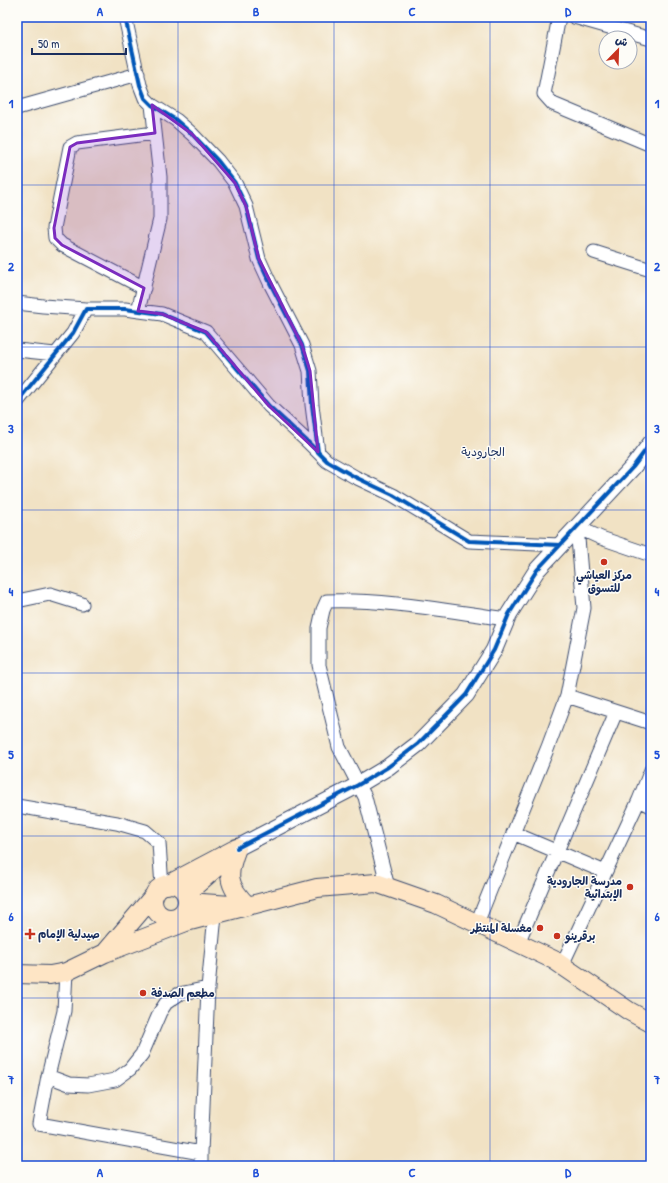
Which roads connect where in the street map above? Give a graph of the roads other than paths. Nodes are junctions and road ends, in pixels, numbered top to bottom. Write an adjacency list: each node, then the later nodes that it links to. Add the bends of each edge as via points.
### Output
1 (125, 17): 5 (street)
2 (559, 17): 9 (street, via 544,94 553,104)
3 (574, 17): 4 (street)
4 (651, 39)
5 (138, 74): 6 (street, via 145,98); 7 (street)
6 (152, 105): 8 (street); 20 (street, via 192,134 235,183 246,206 259,259 302,345 310,371)
7 (17, 108)
8 (155, 133): 12 (street, via 160,177 160,219); 12 (street, via 77,142 70,147 54,228 55,238 62,245)
9 (651, 145)
10 (594, 252): 11 (street)
11 (651, 270)
12 (144, 288): 15 (street)
13 (17, 303): 14 (street)
14 (86, 309): 15 (street); 17 (street, via 73,333)
15 (138, 311): 20 (street, via 162,314 206,332 269,406)
16 (17, 350): 17 (street)
17 (55, 354): 18 (street)
18 (17, 402)
19 (651, 443): 21 (street, via 633,467)
20 (318, 452): 22 (street, via 327,461 393,495 470,541)
21 (577, 527): 22 (street); 23 (street); 27 (street, via 584,608)
22 (560, 545): 26 (street, via 538,570)
23 (651, 555)
24 (17, 601): 25 (street, via 50,594)
25 (82, 604)
26 (507, 620): 31 (street, via 494,650 466,695 418,744 388,767); 31 (street, via 406,605 327,600 322,610 319,628 319,665 339,747)
27 (567, 696): 28 (street); 35 (street)
28 (616, 712): 29 (street); 37 (street)
29 (651, 723)
30 (651, 770): 32 (street)
31 (358, 785): 36 (street); 39 (street, via 365,797)
32 (638, 800): 34 (street); 38 (street)
33 (17, 806): 40 (street, via 117,823 145,831 159,843)
34 (651, 806)
35 (514, 832): 37 (street); 45 (street)
36 (238, 848): 40 (main road); 41 (main road); 42 (main road, via 231,865 230,880 235,891)
37 (558, 851): 38 (street); 47 (street)
38 (605, 872): 49 (street)
39 (388, 887): 42 (main road, via 376,883 317,888); 45 (main road, via 436,904)
40 (162, 889): 41 (main road, via 178,886); 44 (main road, via 154,905); 48 (main road)
41 (186, 898): 42 (main road); 44 (main road, via 184,910 180,915)
42 (248, 906): 43 (main road)
43 (215, 915): 46 (main road, via 186,922); 52 (street)
44 (164, 917): 46 (main road)
45 (477, 924): 47 (main road)
46 (153, 935): 48 (main road)
47 (518, 943): 49 (main road)
48 (105, 953): 50 (main road)
49 (562, 965): 53 (main road)
50 (66, 972): 51 (main road, via 50,975); 54 (street, via 64,1011)
51 (17, 974)
52 (208, 988): 54 (street, via 179,994 166,1003 142,1054 130,1069 115,1080 88,1085 69,1084); 55 (street)
53 (651, 1023)
54 (48, 1076): 55 (street, via 39,1124)
55 (201, 1153): 56 (street)
56 (201, 1166)

